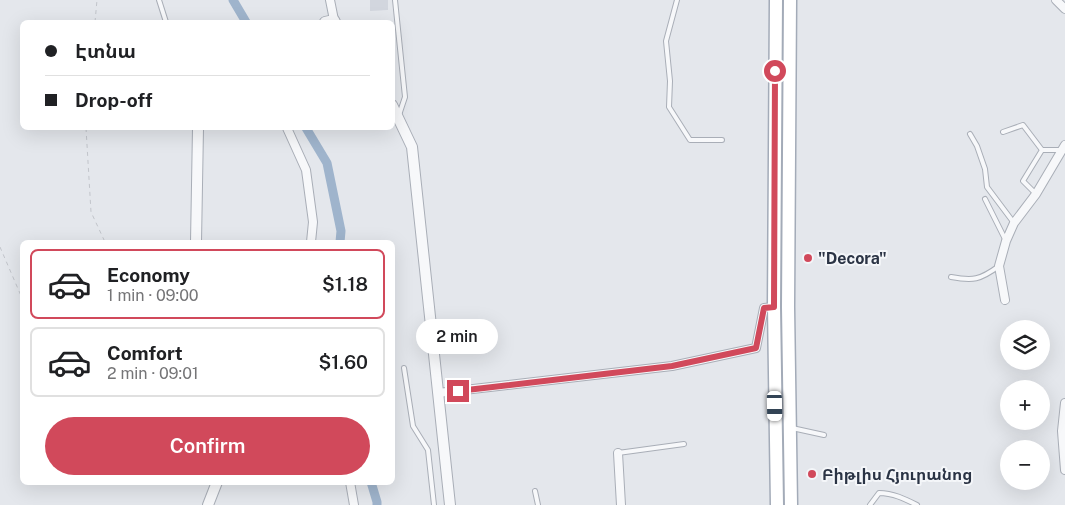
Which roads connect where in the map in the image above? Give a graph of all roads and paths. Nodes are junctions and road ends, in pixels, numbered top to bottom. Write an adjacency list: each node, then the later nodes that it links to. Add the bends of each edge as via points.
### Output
1 (97, 0): 10 (path)
2 (159, 0): 11 (lane)
3 (330, 0): 12 (street)
4 (395, 0): 14 (lane, via 405,97)
5 (677, 0): 20 (lane, via 666,41 669,107 690,140)
6 (776, 0): 35 (main road)
7 (790, 0): 39 (main road)
8 (1056, 0): 9 (street)
9 (1065, 9)
10 (95, 20)
11 (165, 20)
12 (331, 20)
13 (395, 112): 14 (street)
14 (398, 118): 37 (street, via 412,147)
15 (86, 130): 26 (path, via 91,212)
16 (198, 130): 27 (street)
17 (288, 130): 28 (street, via 306,170)
18 (1003, 132): 22 (lane, via 1023,125)
19 (970, 134): 25 (lane, via 985,169 987,187)
20 (722, 140)
21 (1064, 147): 22 (lane); 23 (street)
22 (1042, 150): 23 (lane, via 1023,182)
23 (1036, 194): 25 (street)
24 (985, 199): 29 (lane)
25 (1014, 223): 29 (street)
26 (104, 240)
27 (196, 240)
28 (311, 240)
29 (1006, 241): 31 (street)
30 (0, 247): 33 (path)
31 (999, 266): 32 (lane, via 979,278); 34 (street)
32 (951, 277)
33 (20, 293)
34 (1005, 300)
35 (774, 307): 37 (street, via 764,308 756,348 672,366); 53 (main road)
36 (404, 368): 49 (lane, via 412,426 428,450)
37 (438, 394): 50 (street)
38 (1065, 403): 43 (street, via 1062,431)
39 (790, 428): 40 (lane); 54 (main road)
40 (824, 435)
41 (684, 444): 42 (lane)
42 (618, 453): 52 (street)
43 (1065, 470)
44 (216, 485): 47 (street)
45 (351, 485): 48 (street)
46 (534, 491): 51 (lane)
47 (208, 505)
48 (354, 505)
49 (434, 505)
50 (450, 505)
51 (538, 505)
52 (621, 505)
53 (776, 505)
54 (791, 505)
55 (870, 505): 56 (lane, via 879,494 885,493)
56 (917, 505)

